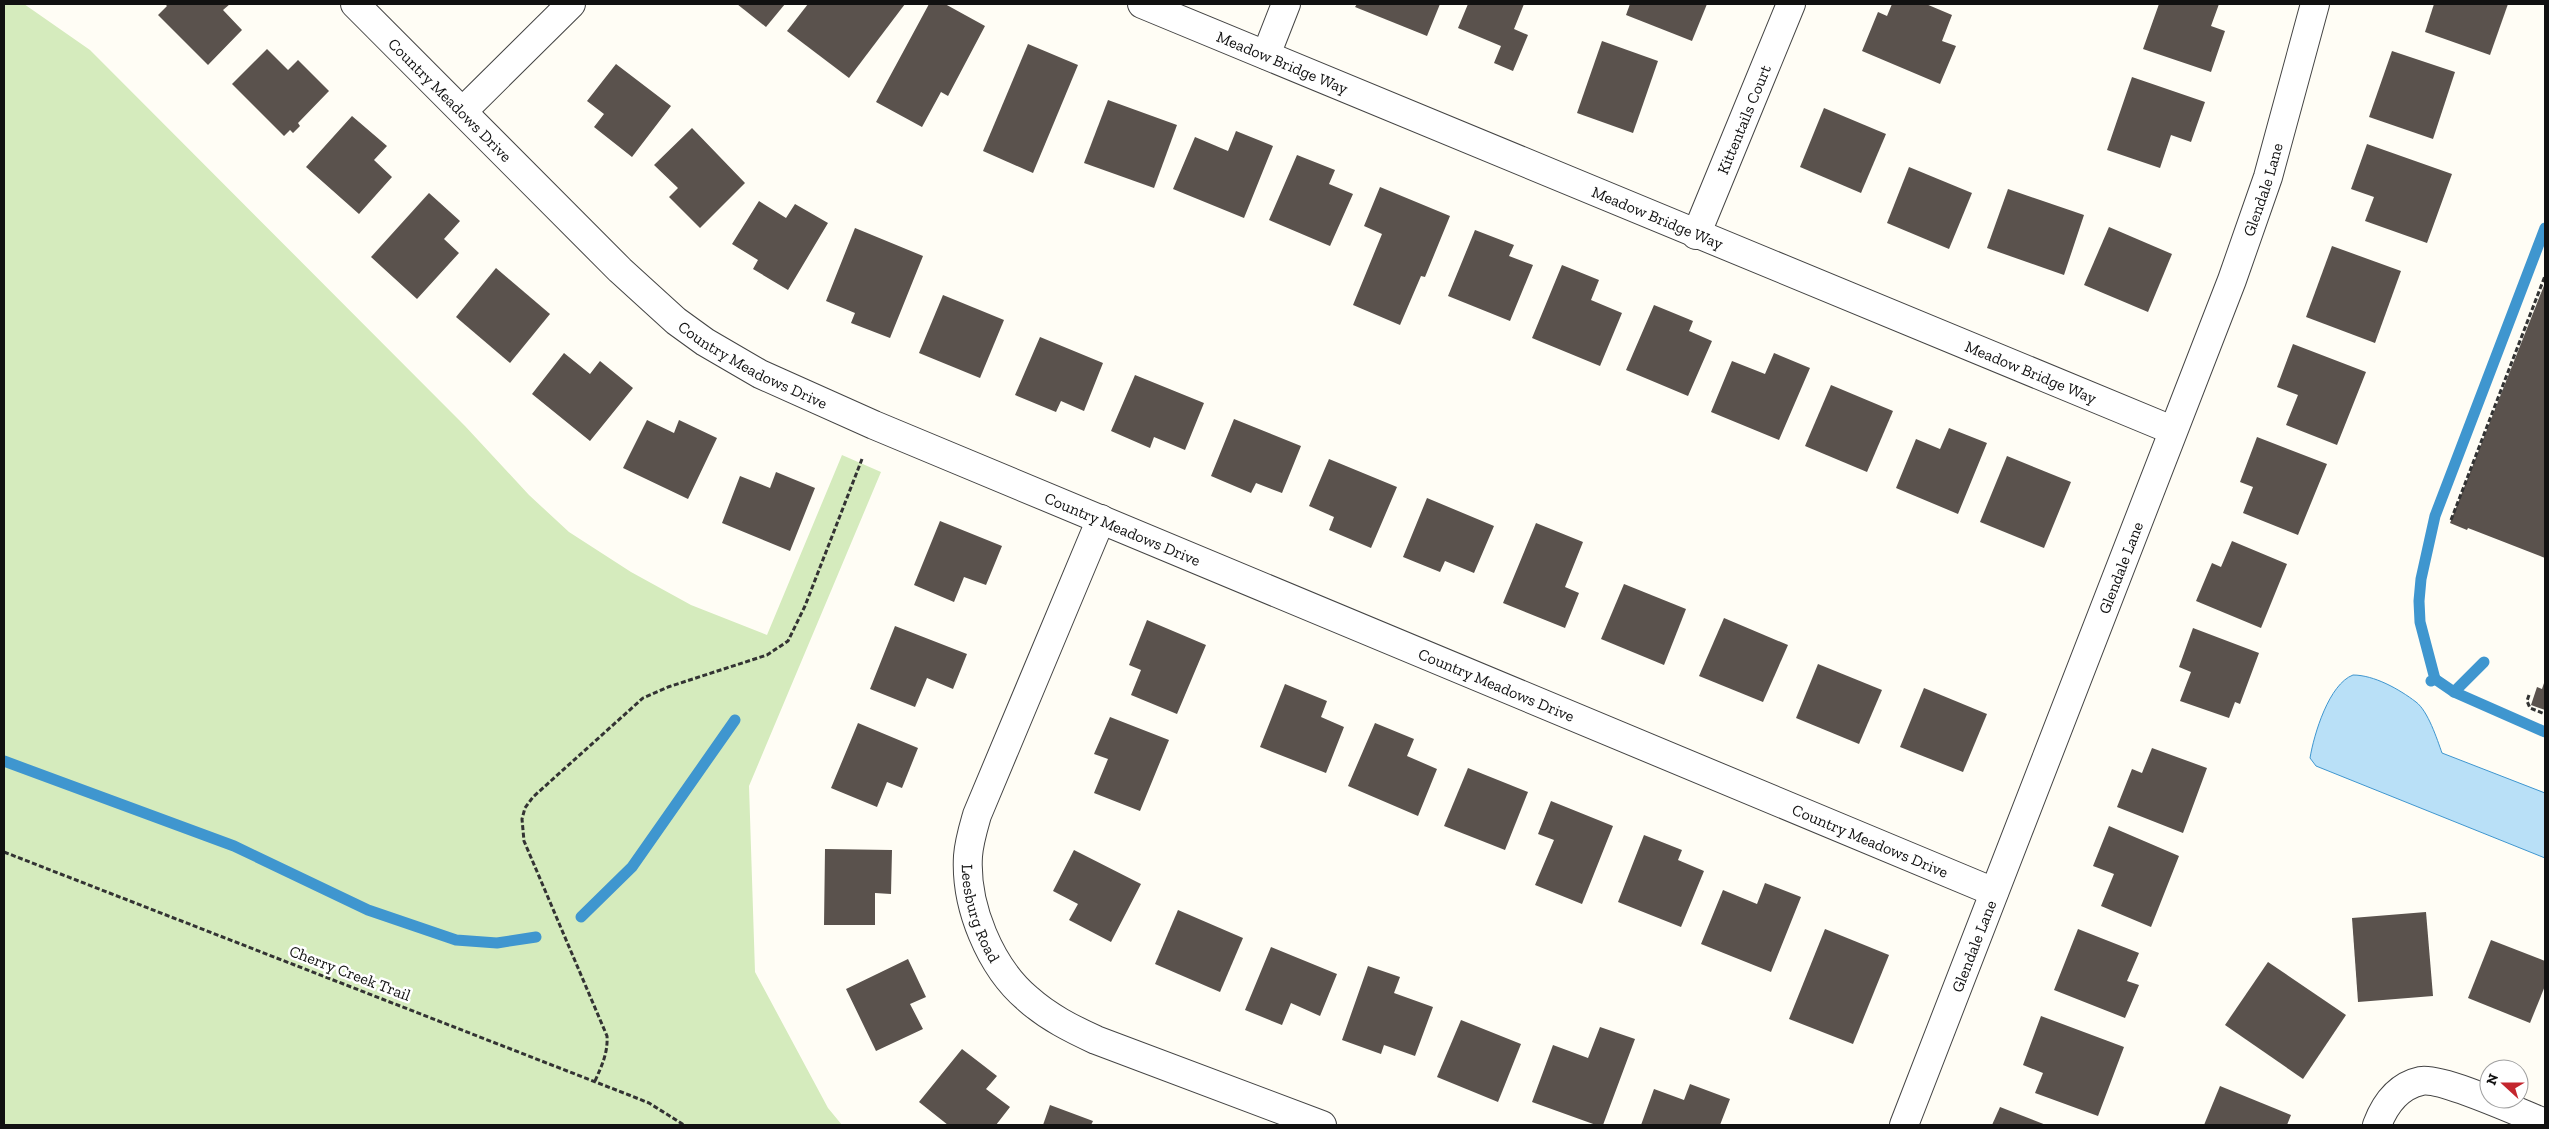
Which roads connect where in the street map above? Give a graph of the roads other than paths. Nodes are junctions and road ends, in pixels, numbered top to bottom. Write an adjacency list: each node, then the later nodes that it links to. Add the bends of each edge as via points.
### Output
1 (355, 4): 8 (street, Country Meadows Drive)
2 (571, 4): 8 (street)
3 (1142, 4): 7 (street, Meadow Bridge Way)
4 (1286, 4): 7 (street)
5 (1791, 4): 9 (street, Kittentails Court)
6 (2315, 4): 10 (street, Glendale Lane, via 2253,221)
7 (1266, 54): 9 (street, Meadow Bridge Way)
8 (463, 111): 11 (street, Country Meadows Drive, via 620,270 676,321 712,346 794,391)
9 (1696, 235): 10 (street, Meadow Bridge Way)
10 (2172, 430): 12 (street, Glendale Lane)
11 (1101, 519): 12 (street, Country Meadows Drive); 14 (street, Leesburg Road, via 977,815 968,856 972,898 979,922 1011,983 1068,1027)
12 (1994, 892): 15 (street, Glendale Lane)
13 (2545, 1123): 16 (street, via 2442,1083 2423,1081 2394,1094)
14 (1322, 1125)
15 (1904, 1125)
16 (2377, 1125)

